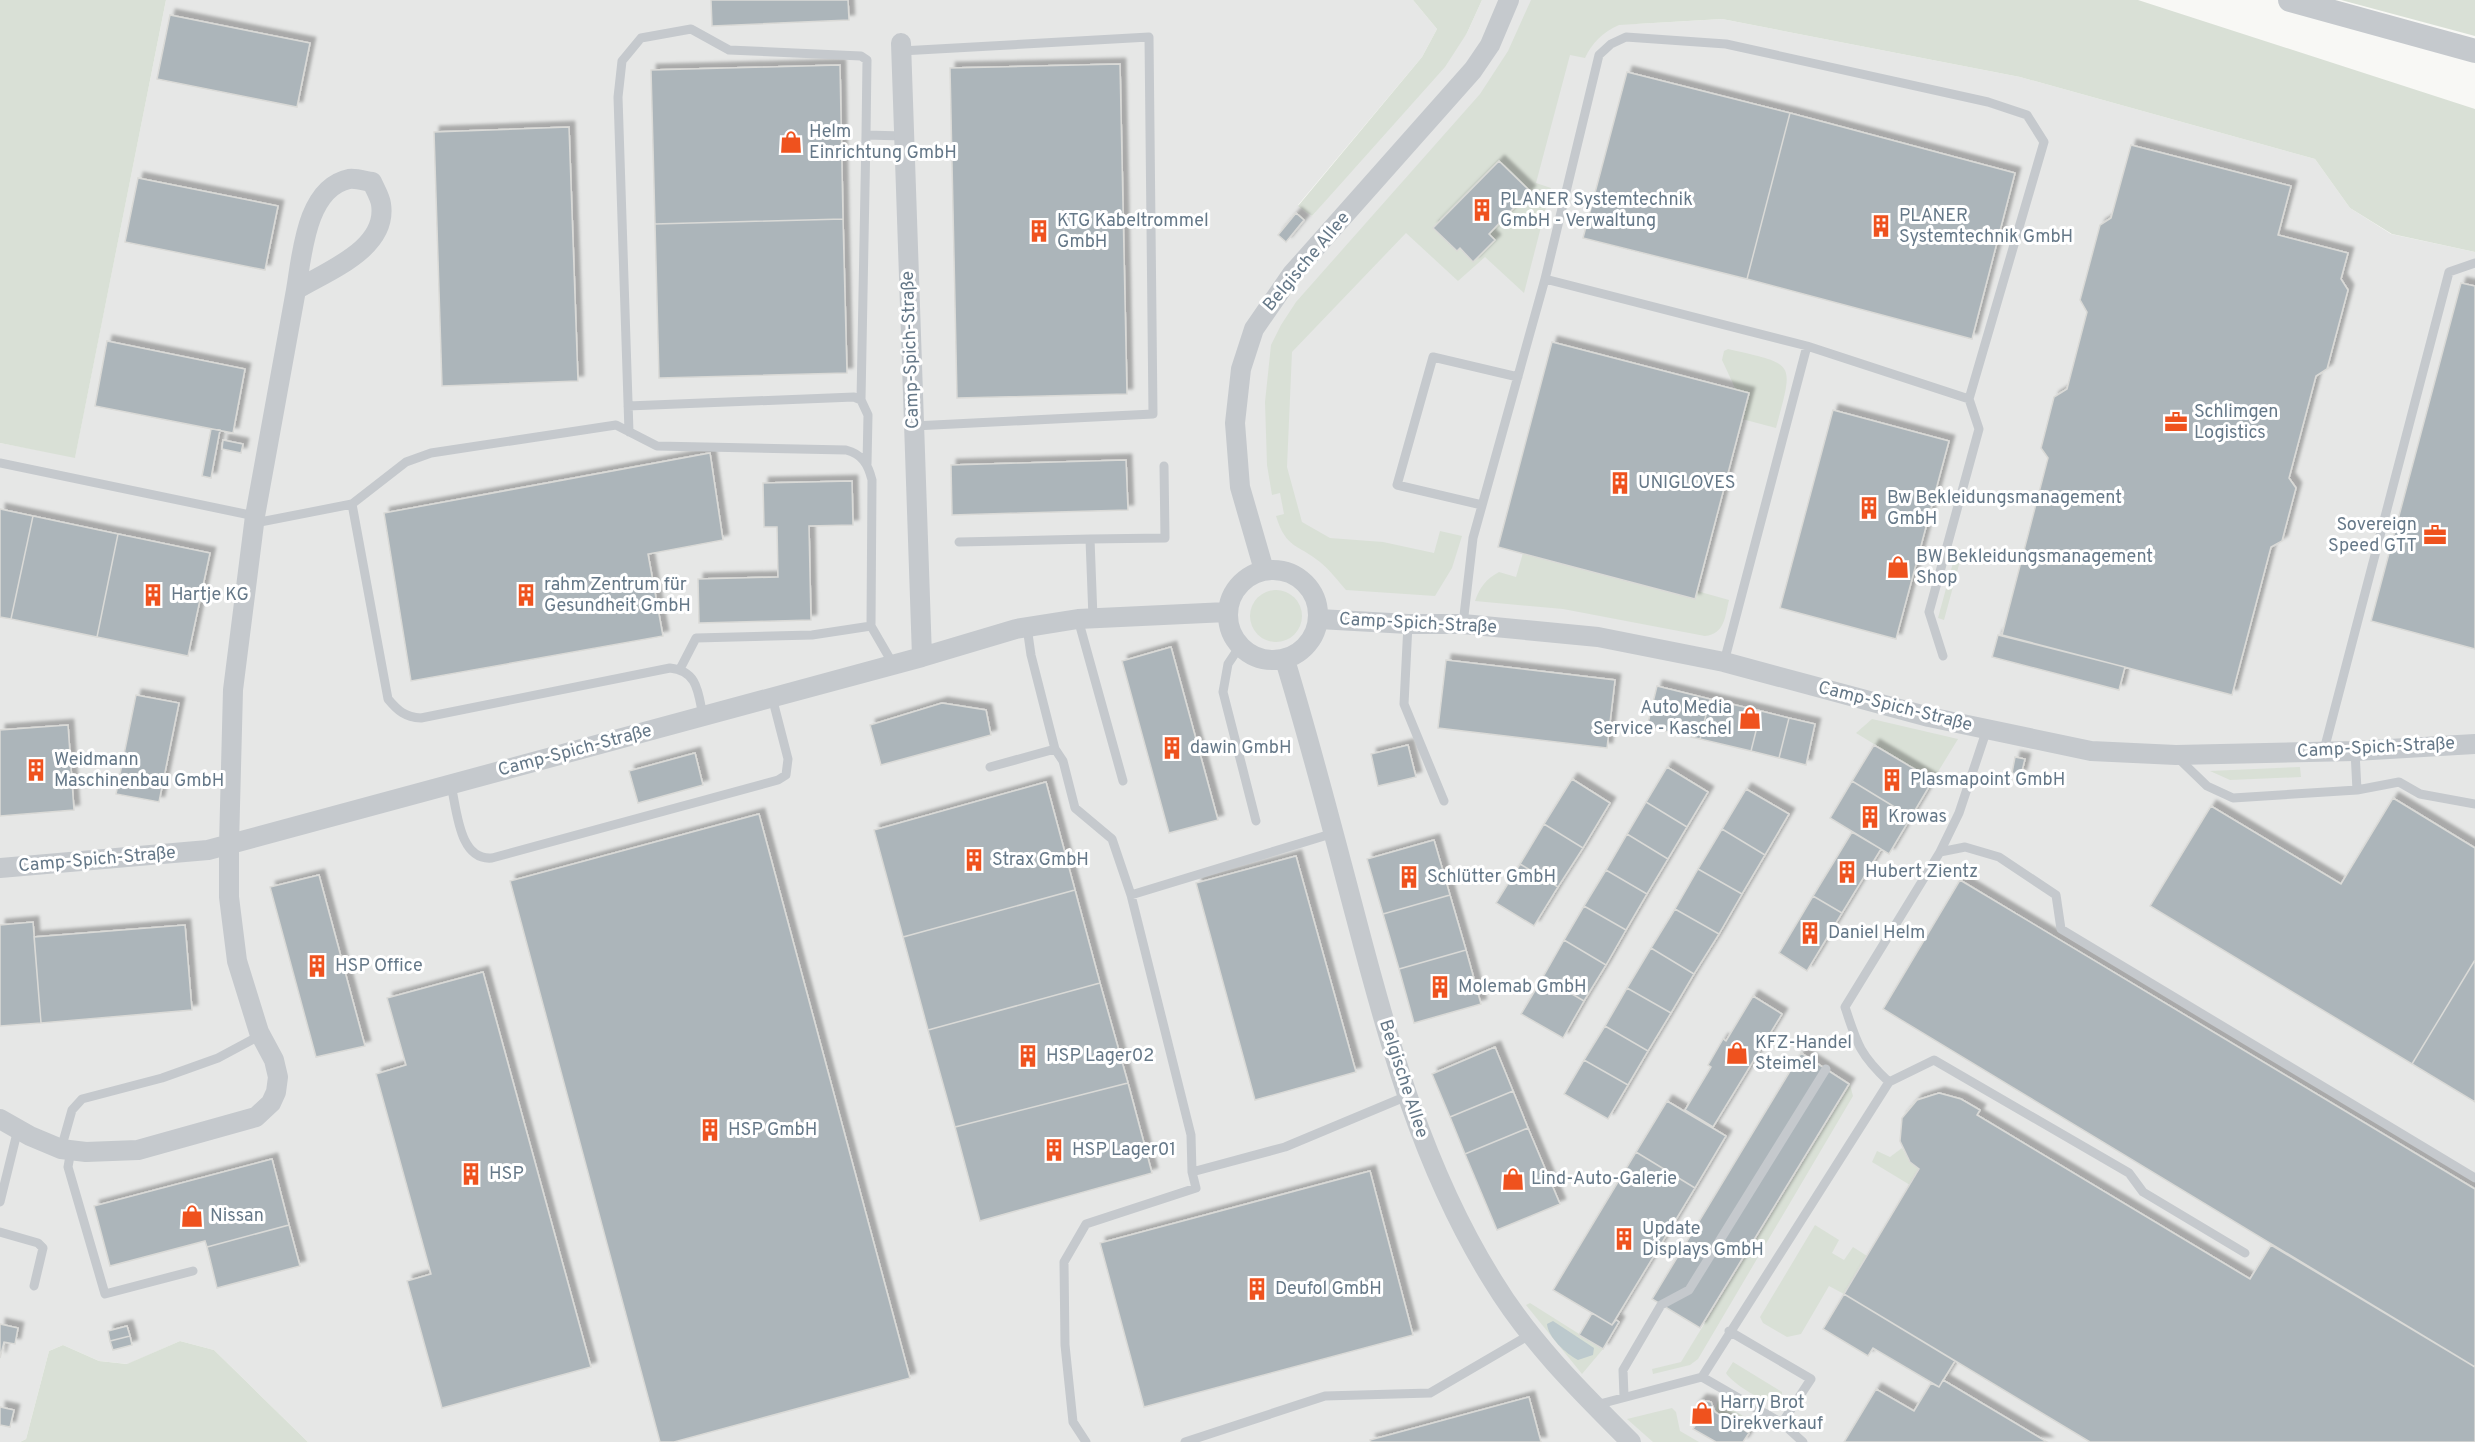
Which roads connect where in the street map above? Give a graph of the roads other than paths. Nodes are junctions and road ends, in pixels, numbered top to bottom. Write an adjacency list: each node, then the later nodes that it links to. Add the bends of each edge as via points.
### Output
1 (1509, 0): 25 (street, Belgische Allee, via 1490,45 1473,70 1292,274 1254,329 1241,369 1235,423 1240,487)
2 (2290, 0): 4 (street)
3 (901, 47): 6 (street, Camp-Spich-Straße); 15 (lane, via 1149,37 1153,414)
4 (2475, 51)
5 (866, 135): 6 (lane); 13 (lane); 14 (lane, via 867,60 861,56 729,50 691,29 641,38 622,61 618,98)
6 (903, 136): 15 (street, Camp-Spich-Straße)
7 (2475, 263): 45 (lane, via 2449,272)
8 (1545, 279): 10 (lane); 11 (lane); 12 (lane, via 1599,55 1626,37 1726,44 1988,102 2027,115 2044,142)
9 (296, 290): 9 (street, via 365,250 378,229 381,205 372,182 351,179 334,185 317,205 306,231); 22 (street)
10 (1807, 346): 12 (lane); 37 (lane)
11 (1518, 376): 21 (lane); 21 (lane, via 1433,357 1397,485)
12 (1969, 399): 34 (lane, via 1979,429 1929,612)
13 (861, 400): 14 (lane, via 854,397); 18 (lane, via 868,415)
14 (628, 406): 16 (lane)
15 (914, 426): 35 (street, Camp-Spich-Straße)
16 (629, 432): 18 (lane, via 657,446 846,450 855,452); 20 (lane, via 616,425 431,453 406,462)
17 (0, 463): 22 (lane)
18 (867, 464): 31 (lane, via 872,480)
19 (1164, 466): 23 (lane, via 1165,538)
20 (352, 504): 22 (lane); 39 (lane, via 388,699 410,717 422,718)
21 (1482, 505): 30 (lane, via 1473,538)
22 (255, 520): 56 (street, via 233,690)
23 (1090, 539): 24 (lane); 27 (lane)
24 (959, 542)
25 (1264, 570): 26 (street, via 1239,585); 28 (street, via 1292,573 1304,581 1315,598)
26 (1227, 612): 27 (street, Camp-Spich-Straße); 33 (street, via 1230,630)
27 (1085, 618): 32 (street, Camp-Spich-Straße); 49 (lane)
28 (1319, 619): 29 (street, Camp-Spich-Straße); 36 (street, via 1308,645)
29 (1408, 624): 30 (street, Camp-Spich-Straße); 52 (lane, via 1404,704)
30 (1463, 624): 37 (street, Camp-Spich-Straße, via 1598,637)
31 (872, 626): 38 (lane); 39 (lane, via 812,635 696,638)
32 (1027, 627): 35 (street, Camp-Spich-Straße); 44 (lane)
33 (1240, 646): 36 (street, via 1260,659); 54 (lane, via 1228,664 1222,692)
34 (1943, 656)
35 (922, 657): 38 (street, Camp-Spich-Straße)
36 (1285, 660): 55 (street, Belgische Allee)
37 (1724, 662): 42 (street, Camp-Spich-Straße)
38 (893, 664): 40 (street, Camp-Spich-Straße)
39 (680, 669): 41 (lane, via 696,683)
40 (772, 697): 41 (street, Camp-Spich-Straße); 50 (lane, via 788,759 786,775 778,780 481,859 470,852 463,837)
41 (703, 716): 50 (street, Camp-Spich-Straße)
42 (1987, 729): 47 (street, Camp-Spich-Straße, via 2091,751); 57 (lane, via 1959,813)
43 (2475, 744): 46 (street, Camp-Spich-Straße)
44 (1055, 749): 48 (lane); 59 (lane, via 1063,761 1075,808 1112,839)
45 (2324, 750): 46 (street, Camp-Spich-Straße); 47 (street, Camp-Spich-Straße)
46 (2355, 751): 51 (lane)
47 (2176, 755): 51 (lane, via 2207,786 2233,798)
48 (990, 767)
49 (1124, 781)
50 (451, 785): 56 (street, Camp-Spich-Straße)
51 (2357, 790): 53 (lane, via 2399,782 2420,794)
52 (1444, 801)
53 (2475, 804)
54 (1256, 820)
55 (1334, 833): 59 (lane); 63 (street, Belgische Allee)
56 (229, 845): 58 (street, Camp-Spich-Straße); 60 (street, via 229,897 237,961)
57 (1940, 852): 62 (lane, via 1845,1007 1866,1060); 68 (lane, via 1965,847 2000,857 2056,895 2061,929)
58 (0, 868)
59 (1131, 895): 67 (lane, via 1191,1135)
60 (261, 1035): 66 (lane, via 196,1066 82,1099 72,1110); 66 (street, via 278,1077 271,1103 256,1117 138,1149)
61 (1826, 1069): 77 (lane, via 1689,1290 1661,1305 1623,1370)
62 (1889, 1082): 71 (lane, via 1934,1060 2129,1173 2143,1192); 74 (lane)
63 (1407, 1096): 67 (lane, via 1285,1147); 75 (street, Belgische Allee, via 1455,1216 1493,1282)
64 (0, 1119): 65 (street)
65 (18, 1129): 66 (street); 69 (lane)
66 (66, 1150): 72 (lane, via 105,1294)
67 (1192, 1172): 80 (lane, via 1197,1188 1086,1224 1064,1262 1065,1345 1073,1422)
68 (2475, 1178)
69 (0, 1202)
70 (0, 1232): 73 (lane, via 43,1248)
71 (2245, 1253)
72 (193, 1271)
73 (34, 1286)
74 (1730, 1330): 76 (lane); 79 (lane, via 1811,1379)
75 (1531, 1334): 78 (street, Belgische Allee); 81 (lane, via 1430,1394 1325,1396)
76 (1702, 1377): 77 (lane); 79 (lane)
77 (1624, 1396): 78 (lane)
78 (1593, 1406): 82 (street, Belgische Allee)
79 (1782, 1423): 83 (lane)
80 (1086, 1442)
81 (1185, 1442)
82 (1631, 1442)
83 (1803, 1442)

